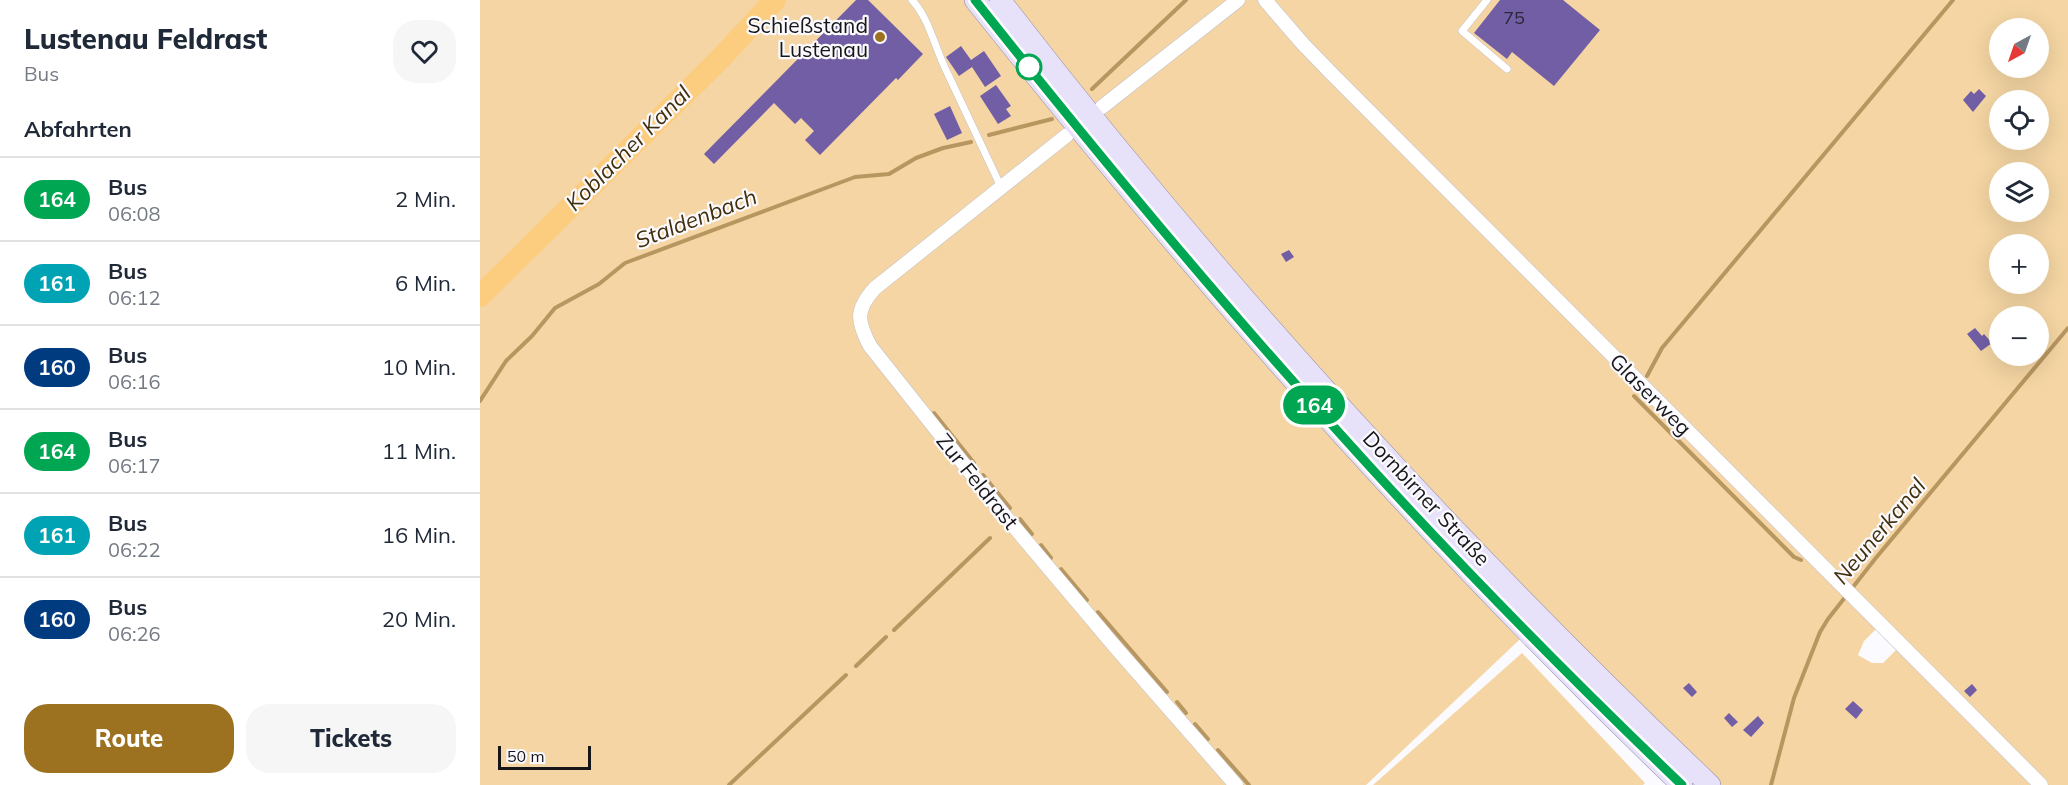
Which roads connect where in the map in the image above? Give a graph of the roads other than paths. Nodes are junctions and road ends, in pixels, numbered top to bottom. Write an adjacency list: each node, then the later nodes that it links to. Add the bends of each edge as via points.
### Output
1 (912, 0): 10 (lane)
2 (975, 0): 12 (main road, Dornbirner Straße, via 1139,202 1336,430 1529,634)
3 (1000, 0): 13 (main road, Dornbirner Straße, via 1195,238 1336,400 1523,600)
4 (1238, 0): 8 (street)
5 (1265, 0): 14 (street, Glaserweg, via 1333,75)
6 (1487, 0): 7 (lane, via 1462,31)
7 (1507, 69)
8 (1102, 107)
9 (1067, 135): 10 (street, Zur Feldrast)
10 (1001, 187): 11 (street, Zur Feldrast, via 875,288 864,300 860,326 870,346 1005,516)
11 (1236, 785)
12 (1682, 785)
13 (1710, 785)
14 (2041, 785)

